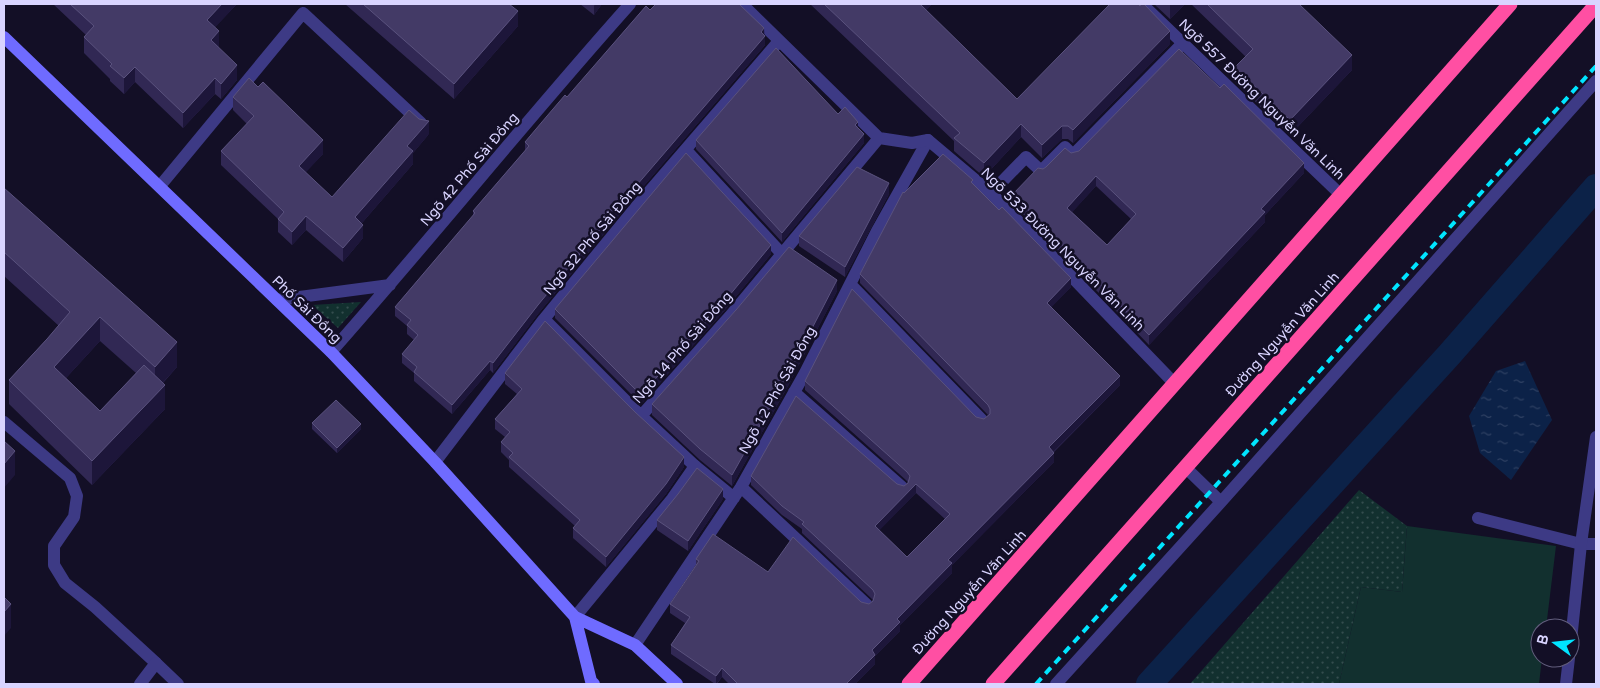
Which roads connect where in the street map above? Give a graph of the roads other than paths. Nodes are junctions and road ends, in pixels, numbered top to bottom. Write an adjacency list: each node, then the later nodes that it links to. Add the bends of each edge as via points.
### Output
1 (630, 4): 18 (street, Ngõ 42 Phố Sài Đồng)
2 (742, 4): 7 (street)
3 (1142, 4): 8 (street, Ngõ 557 Đường Nguyễn Văn Linh)
4 (1510, 4): 16 (highway, Đường Nguyễn Văn Linh)
5 (1596, 5): 31 (highway, Đường Nguyễn Văn Linh)
6 (4, 37): 14 (street, Phố Sài Đồng)
7 (780, 41): 11 (street); 13 (street, Ngõ 32 Phố Sài Đồng)
8 (1183, 43): 15 (street, via 1073,155 1065,146 1041,171 1026,157); 16 (street, Ngõ 557 Đường Nguyễn Văn Linh)
9 (1596, 81): 34 (street)
10 (424, 126): 14 (street, via 302,13)
11 (879, 138): 12 (street, via 912,143); 17 (street, Ngõ 14 Phố Sài Đồng)
12 (928, 140): 15 (street, Ngõ 533 Đường Nguyễn Văn Linh); 19 (street, Ngõ 12 Phố Sài Đồng)
13 (686, 150): 17 (street); 21 (street, Ngõ 32 Phố Sài Đồng)
14 (160, 186): 20 (street, Phố Sài Đồng)
15 (991, 193): 23 (street, Ngõ 533 Đường Nguyễn Văn Linh)
16 (1341, 195): 23 (highway, Đường Nguyễn Văn Linh)
17 (788, 252): 25 (street, Ngõ 14 Phố Sài Đồng)
18 (390, 285): 20 (street); 22 (street, Ngõ 42 Phố Sài Đồng)
19 (846, 286): 24 (street, Ngõ 12 Phố Sài Đồng); 26 (street)
20 (277, 300): 22 (street, Phố Sài Đồng)
21 (544, 319): 25 (street, Ngõ 14 Phố Sài Đồng); 29 (street, Ngõ 32 Phố Sài Đồng)
22 (331, 352): 29 (street, Phố Sài Đồng)
23 (1175, 384): 48 (highway, Đường Nguyễn Văn Linh)
24 (794, 392): 32 (street); 33 (street, Ngõ 12 Phố Sài Đồng)
25 (641, 416): 30 (street, Ngõ 14 Phố Sài Đồng)
26 (982, 420)
27 (4, 422): 42 (street, via 70,478 77,496 74,517 54,546 54,565 65,583)
28 (1596, 437): 36 (street)
29 (435, 462): 39 (street, Phố Sài Đồng)
30 (695, 466): 33 (street, Ngõ 14 Phố Sài Đồng); 39 (street, via 672,499)
31 (1185, 467): 34 (street); 49 (highway, Đường Nguyễn Văn Linh)
32 (902, 487)
33 (737, 493): 38 (street, Ngõ 14 Phố Sài Đồng); 41 (street, Ngõ 12 Phố Sài Đồng)
34 (1221, 502): 50 (street)
35 (1478, 518): 36 (street)
36 (1581, 544): 37 (street); 40 (street)
37 (1596, 544)
38 (867, 605)
39 (575, 617): 41 (street, Phố Sài Đồng); 44 (street, Phố Sài Đồng)
40 (1573, 618)
41 (636, 645): 47 (street, Phố Sài Đồng)
42 (156, 663): 45 (street); 46 (street)
43 (1568, 668): 51 (street)
44 (592, 683)
45 (140, 684)
46 (178, 684)
47 (677, 684)
48 (909, 684)
49 (993, 684)
50 (1056, 684)
51 (1566, 684)

